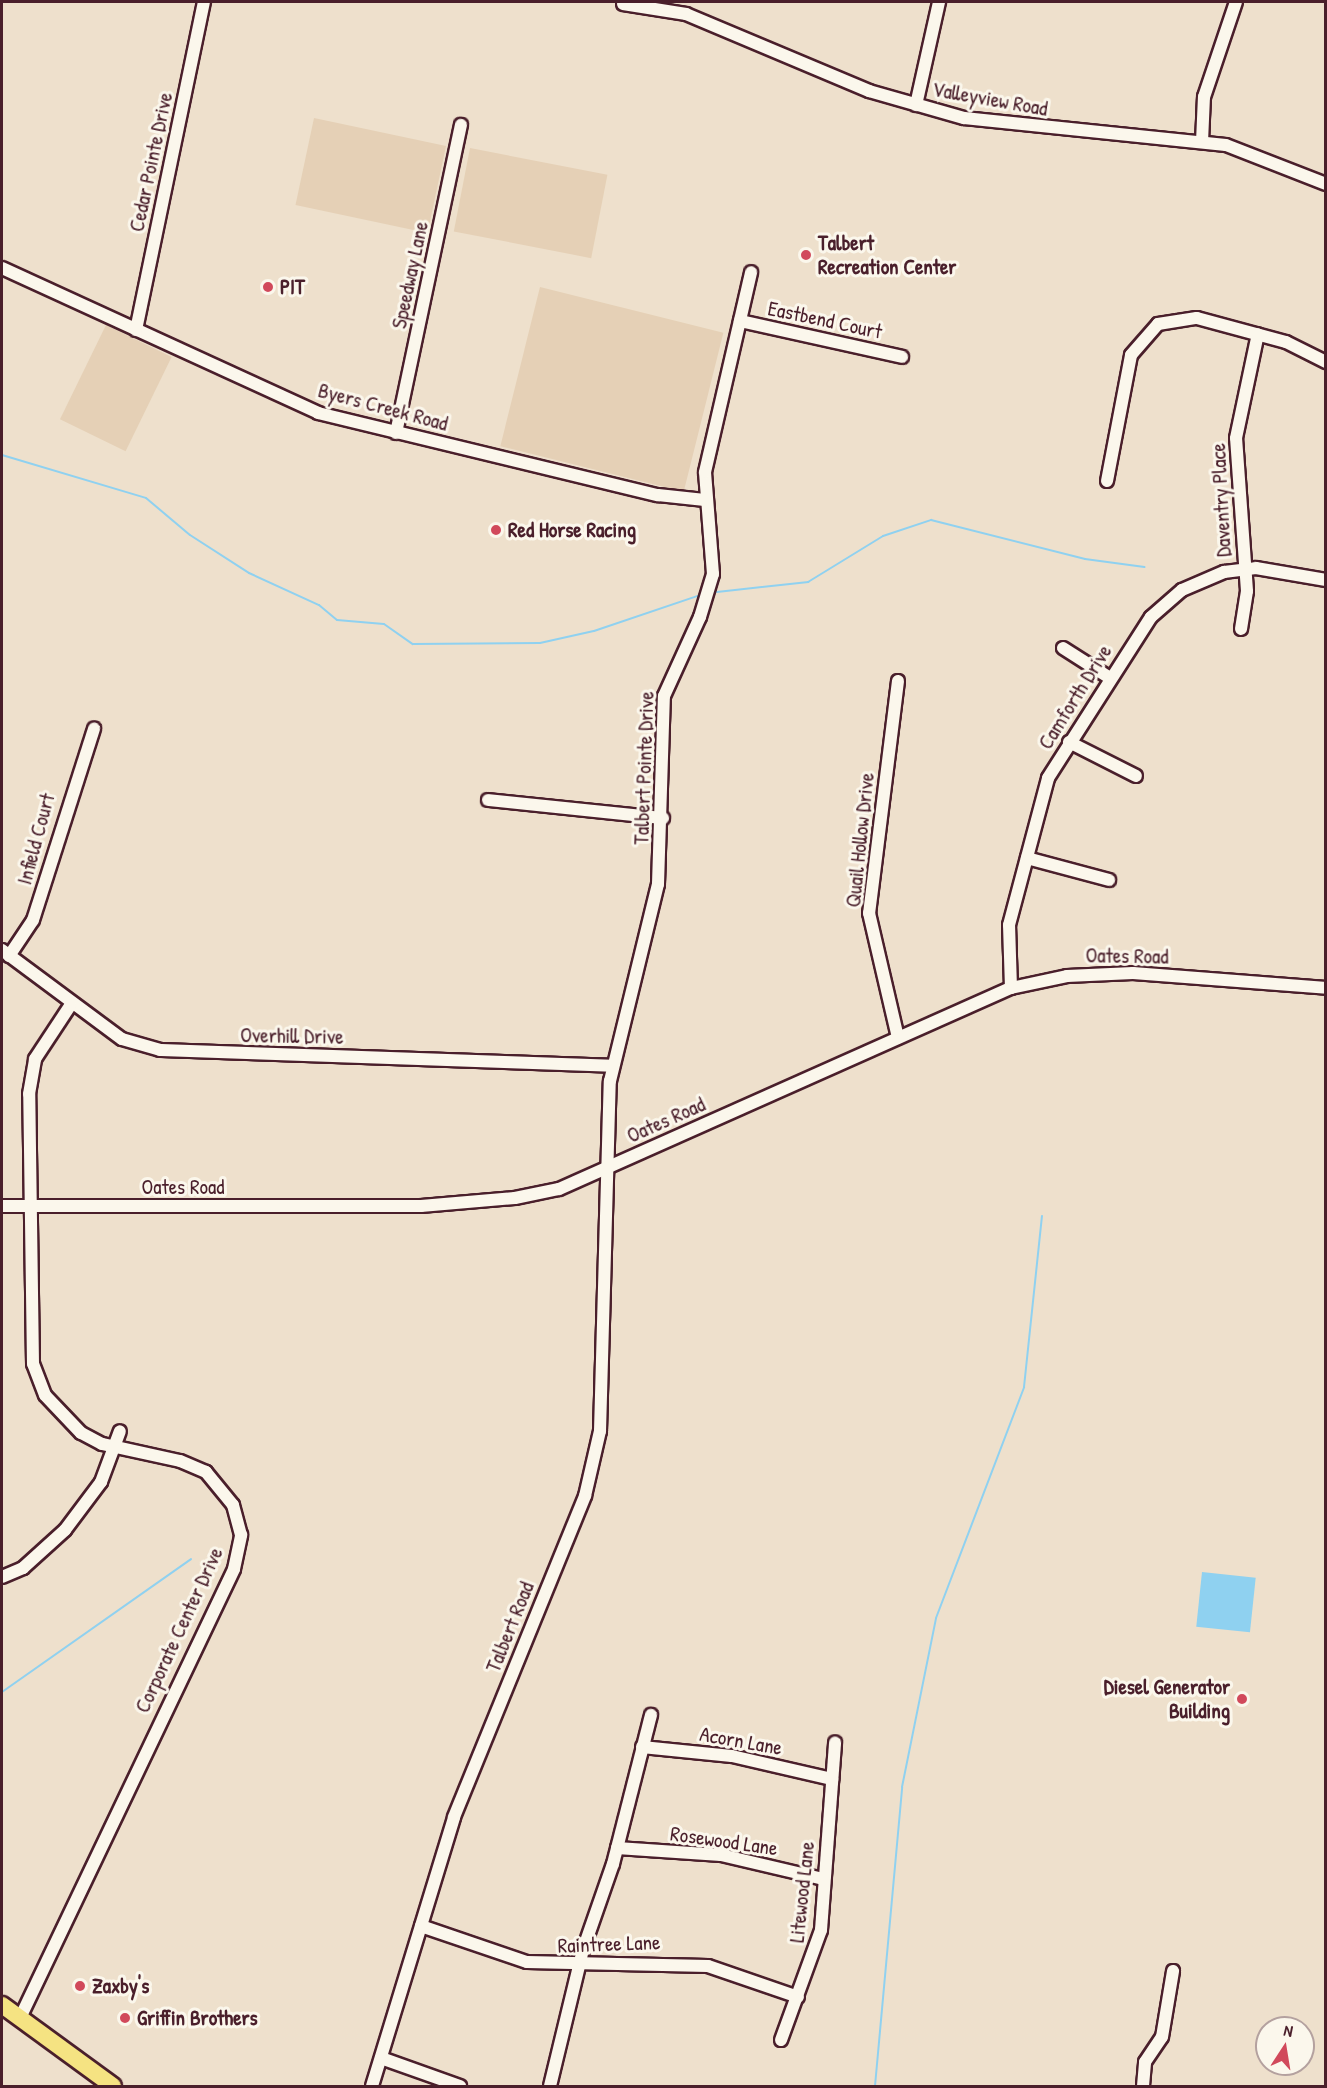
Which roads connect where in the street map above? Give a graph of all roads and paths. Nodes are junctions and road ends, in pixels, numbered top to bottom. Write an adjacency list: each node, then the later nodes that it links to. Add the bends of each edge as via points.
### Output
1 (204, 2): 13 (street, Cedar Pointe Drive)
2 (939, 2): 6 (street)
3 (1236, 2): 8 (street, via 1204,97)
4 (623, 4): 5 (street, Valleyview Road)
5 (673, 7): 6 (street, Valleyview Road)
6 (915, 105): 8 (street, Valleyview Road, via 1022,126)
7 (461, 125): 17 (street, Speedway Lane)
8 (1203, 142): 9 (street, Valleyview Road, via 1251,153)
9 (1326, 184)
10 (2, 268): 13 (street, Byers Creek Road)
11 (751, 272): 12 (street, Talbert Pointe Drive)
12 (740, 321): 15 (street, Eastbend Court); 19 (street, Talbert Pointe Drive, via 709,451)
13 (136, 330): 17 (street, Byers Creek Road, via 318,412)
14 (1258, 334): 16 (street); 18 (street, via 1191,317 1166,320 1144,334 1128,363); 20 (street, Daventry Place, via 1236,438)
15 (902, 357)
16 (1326, 362)
17 (396, 433): 19 (street, Byers Creek Road, via 666,496)
18 (1107, 480)
19 (705, 500): 30 (street, Talbert Pointe Drive, via 713,574 700,617 664,696)
20 (1245, 568): 21 (street, Camforth Drive); 22 (street, Daventry Place); 24 (street, Camforth Drive, via 1202,579 1173,596 1151,616)
21 (1326, 580)
22 (1241, 629)
23 (1064, 648): 24 (street)
24 (1110, 678): 27 (street, Camforth Drive)
25 (898, 681): 37 (street, Quail Hollow Drive, via 869,913)
26 (93, 729): 33 (street, Infield Court, via 33,920)
27 (1070, 742): 28 (street); 31 (street, Camforth Drive, via 1048,778)
28 (1136, 776)
29 (488, 800): 30 (street)
30 (663, 818): 38 (street, Talbert Pointe Drive, via 658,884)
31 (1027, 858): 32 (street); 34 (street, Camforth Drive, via 1009,925)
32 (1109, 880)
33 (5, 953): 36 (street, Overhill Drive)
34 (1011, 988): 35 (street, Oates Road, via 1067,976 1133,973); 37 (street, Oates Road)
35 (1326, 988)
36 (70, 1006): 38 (street, Overhill Drive, via 122,1039 184,1053); 41 (street, Corporate Center Drive, via 35,1059 29,1094)
37 (898, 1038): 39 (street, Oates Road)
38 (613, 1066): 39 (street, Talbert Pointe Drive)
39 (608, 1168): 41 (street, Oates Road, via 559,1189 465,1206); 51 (street, Talbert Road, via 605,1387 585,1496 454,1817)
40 (2, 1206): 41 (street, Oates Road)
41 (29, 1206): 43 (street, Corporate Center Drive, via 33,1365 59,1414 81,1433)
42 (120, 1431): 43 (street)
43 (115, 1448): 44 (street, via 101,1482 57,1540 23,1568); 56 (street, Corporate Center Drive, via 180,1461 206,1472 233,1505 241,1535 239,1553)
44 (2, 1577)
45 (651, 1715): 47 (street)
46 (835, 1743): 48 (street, Litewood Lane)
47 (642, 1747): 48 (street, Acorn Lane, via 732,1756); 49 (street)
48 (832, 1779): 50 (street, Litewood Lane)
49 (617, 1848): 50 (street, Rosewood Lane, via 721,1856); 52 (street)
50 (824, 1879): 54 (street, Litewood Lane, via 821,1930)
51 (421, 1926): 52 (street, Raintree Lane, via 527,1962); 58 (street, Talbert Road)
52 (580, 1964): 54 (street, Raintree Lane, via 647,1960 708,1966); 62 (street)
53 (1173, 1971): 63 (street, via 1162,2037 1145,2062)
54 (798, 1998): 57 (street, Litewood Lane)
55 (2, 2005): 56 (main road)
56 (20, 2018): 59 (main road)
57 (781, 2040)
58 (381, 2058): 60 (street, Talbert Road); 61 (street)
59 (113, 2086)
60 (372, 2086)
61 (460, 2086)
62 (550, 2086)
63 (1143, 2086)

